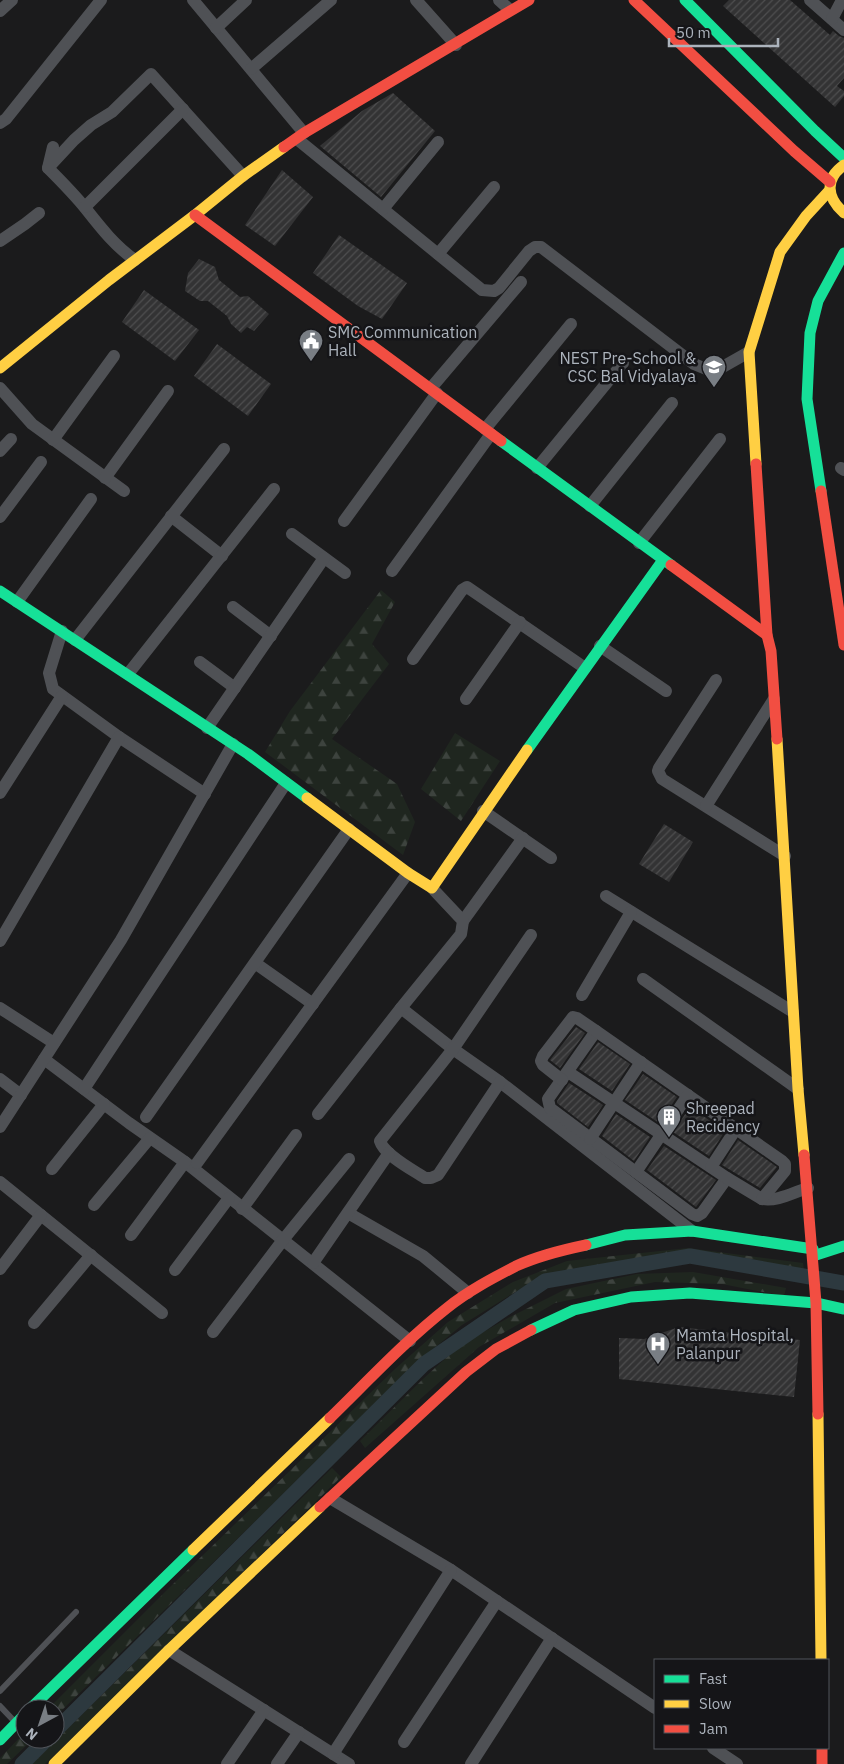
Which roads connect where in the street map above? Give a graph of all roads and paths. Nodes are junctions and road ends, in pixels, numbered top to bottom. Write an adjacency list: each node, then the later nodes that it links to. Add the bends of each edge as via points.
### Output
1 (12, 0): 14 (street)
2 (101, 0): 21 (street)
3 (193, 0): 16 (street)
4 (246, 0): 16 (street)
5 (331, 0): 19 (street)
6 (416, 0): 18 (street)
7 (499, 0): 13 (street)
8 (529, 0): 13 (street)
9 (634, 0): 29 (street)
10 (685, 0): 25 (street)
11 (810, 0): 15 (street)
12 (842, 0): 15 (street)
13 (510, 10): 18 (street)
14 (0, 11)
15 (832, 19): 17 (street)
16 (216, 28): 19 (street)
17 (844, 30)
18 (456, 45): 22 (street)
19 (251, 69): 22 (street)
20 (183, 109): 27 (street, via 151,74 112,112 74,140); 28 (street); 31 (street)
21 (0, 123)
22 (300, 136): 28 (street); 32 (street)
23 (438, 142): 32 (street)
24 (53, 147): 27 (street)
25 (844, 158)
26 (844, 165): 29 (street, via 834,174)
27 (48, 168): 31 (street)
28 (243, 176): 35 (street)
29 (830, 186): 34 (street, via 831,199); 42 (street, via 780,252)
30 (494, 187): 38 (street)
31 (84, 207): 39 (street, via 107,236)
32 (382, 208): 38 (street)
33 (39, 213): 36 (street)
34 (844, 213)
35 (195, 215): 39 (street); 48 (street)
36 (0, 241)
37 (844, 253): 74 (street, via 818,302 810,333 808,399)
38 (438, 254): 42 (street, via 482,290 494,291 529,250 541,247 699,367 711,371 719,369)
39 (136, 260): 45 (street)
40 (521, 282): 48 (street)
41 (571, 324): 50 (street)
42 (749, 352): 79 (street)
43 (114, 356): 53 (street)
44 (623, 363): 57 (street)
45 (0, 368)
46 (0, 388): 53 (street, via 27,420)
47 (168, 391): 58 (street)
48 (434, 391): 50 (street); 65 (street)
49 (672, 403): 62 (street)
50 (488, 432): 57 (street); 71 (street)
51 (11, 439): 55 (street)
52 (720, 439): 67 (street)
53 (53, 440): 58 (street)
54 (224, 449): 63 (street)
55 (0, 450)
56 (41, 462): 64 (street)
57 (537, 468): 62 (street)
58 (105, 478): 60 (street)
59 (274, 489): 68 (street)
60 (124, 491)
61 (91, 499): 75 (street)
62 (590, 506): 67 (street)
63 (171, 516): 68 (street); 81 (street)
64 (0, 517)
65 (344, 520)
66 (292, 534): 69 (street)
67 (639, 543): 70 (street)
68 (222, 556): 87 (street)
69 (324, 558): 72 (street); 80 (street)
70 (663, 560): 79 (street); 83 (street)
71 (392, 571)
72 (345, 573)
73 (0, 591): 75 (street)
74 (841, 599): 82 (street)
75 (17, 602): 78 (street)
76 (233, 607): 80 (street)
77 (520, 622): 84 (street, via 467,587); 86 (street); 92 (street)
78 (62, 631): 81 (street); 91 (street, via 49,673 53,689)
79 (767, 635): 93 (street)
80 (271, 636): 89 (street)
81 (75, 640): 87 (street)
82 (844, 645)
83 (600, 646): 86 (street); 90 (street)
84 (412, 659)
85 (200, 662): 89 (street)
86 (585, 668): 101 (street)
87 (128, 674): 94 (street)
88 (716, 680): 100 (street, via 658,771 662,779)
89 (235, 688): 94 (street)
90 (666, 691)
91 (62, 696): 95 (street); 98 (street)
92 (466, 699)
93 (774, 699): 100 (street); 104 (street)
94 (207, 728): 96 (street)
95 (119, 737): 99 (street); 112 (street)
96 (233, 744): 97 (street); 99 (street)
97 (286, 783): 102 (street); 128 (street)
98 (0, 793)
99 (204, 794): 121 (street, via 121,940)
100 (706, 806): 104 (street)
101 (483, 811): 103 (street); 107 (street)
102 (349, 829): 106 (street); 113 (street)
103 (523, 838): 105 (street); 110 (street)
104 (785, 856): 119 (street)
105 (551, 858)
106 (408, 873): 107 (street); 116 (street)
107 (432, 888): 110 (street)
108 (606, 896): 109 (street)
109 (631, 912): 115 (street); 119 (street)
110 (463, 921): 118 (street, via 461,934)
111 (531, 935): 122 (street)
112 (0, 942)
113 (255, 963): 116 (street); 135 (street)
114 (643, 979): 129 (street)
115 (582, 995)
116 (313, 1004): 144 (street)
117 (0, 1008): 121 (street)
118 (401, 1008): 122 (street); 134 (street)
119 (793, 1012): 129 (street)
120 (596, 1031): 124 (street); 125 (street); 125 (street, via 572,1017 543,1056 543,1064)
121 (54, 1043): 123 (street)
122 (453, 1049): 127 (street); 142 (street, via 380,1141)
123 (44, 1059): 128 (street); 130 (street)
124 (641, 1062): 131 (street); 132 (street)
125 (565, 1076): 132 (street); 141 (street, via 548,1100 550,1108)
126 (0, 1079): 130 (street)
127 (500, 1082): 142 (street, via 438,1175 425,1178); 157 (street)
128 (84, 1089): 133 (street)
129 (798, 1089): 150 (street)
130 (21, 1095): 136 (street)
131 (688, 1096): 137 (street); 138 (street)
132 (614, 1102): 138 (street); 141 (street)
133 (104, 1104): 140 (street); 146 (street)
134 (318, 1114)
135 (146, 1117)
136 (0, 1127)
137 (736, 1129): 145 (street); 152 (street, via 784,1164 785,1171)
138 (662, 1133): 145 (street); 147 (street)
139 (296, 1135): 154 (street)
140 (150, 1138): 144 (street); 153 (street)
141 (590, 1139): 147 (street)
142 (388, 1154): 155 (street)
143 (349, 1159): 159 (street)
144 (191, 1163): 151 (street); 158 (street)
145 (711, 1167): 148 (street)
146 (52, 1169)
147 (636, 1172): 148 (street, via 697,1216)
148 (727, 1178): 152 (street)
149 (0, 1182): 156 (street)
150 (808, 1188): 152 (street, via 776,1199); 161 (street)
151 (229, 1198): 154 (street); 165 (street)
152 (762, 1199)
153 (94, 1206)
154 (242, 1208): 159 (street)
155 (348, 1213): 163 (street); 166 (street, via 423,1256)
156 (41, 1215): 162 (street); 164 (street)
157 (692, 1231): 161 (street); 166 (street, via 625,1235 556,1252 516,1266)
158 (131, 1235)
159 (283, 1240): 163 (street); 171 (street)
160 (844, 1246): 161 (street)
161 (813, 1252): 167 (street)
162 (91, 1255): 169 (street); 170 (street)
163 (313, 1263): 172 (street)
164 (0, 1269)
165 (175, 1270)
166 (468, 1293): 172 (street)
167 (815, 1297): 168 (street); 173 (street, via 656,1294 574,1310 488,1355); 179 (street)
168 (844, 1309)
169 (162, 1313)
170 (34, 1323)
171 (213, 1332)
172 (410, 1341): 181 (street)
173 (330, 1498): 174 (street); 178 (street)
174 (451, 1570): 175 (street); 192 (street)
175 (497, 1601): 177 (street); 189 (street)
176 (76, 1612): 180 (lane)
177 (552, 1638): 183 (street); 197 (street)
178 (169, 1650): 184 (street); 193 (street)
179 (821, 1659)
180 (0, 1691)
181 (40, 1699)
182 (0, 1706): 185 (lane)
183 (654, 1707)
184 (264, 1710): 187 (street); 194 (street)
185 (15, 1722)
186 (15, 1724): 188 (street)
187 (299, 1732): 192 (street); 195 (street)
188 (0, 1740)
189 (404, 1742)
190 (714, 1749): 198 (street)
191 (822, 1749): 199 (street)
192 (333, 1754): 196 (street)
193 (54, 1764)
194 (227, 1764)
195 (277, 1764)
196 (349, 1764)
197 (471, 1764)
198 (737, 1764)
199 (822, 1764)

